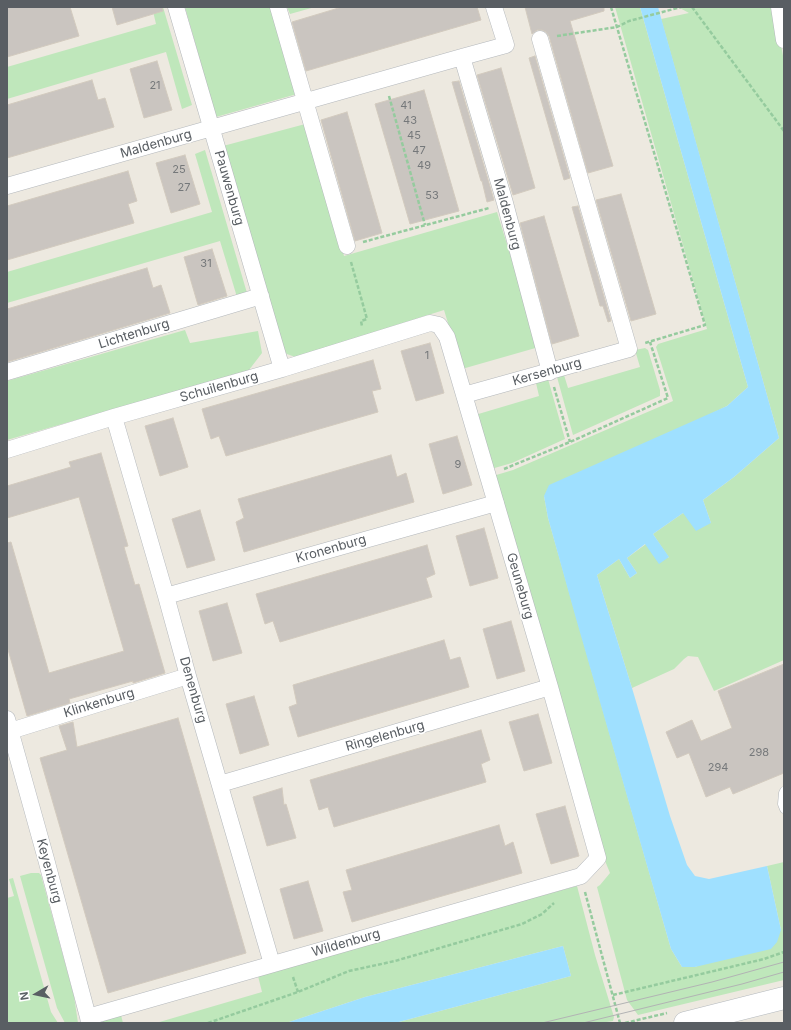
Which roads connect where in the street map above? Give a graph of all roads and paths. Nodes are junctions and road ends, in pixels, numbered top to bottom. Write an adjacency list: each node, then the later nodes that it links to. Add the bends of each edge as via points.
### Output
1 (176, 7): 14 (street, Pauwenburg)
2 (278, 7): 13 (street)
3 (494, 7): 11 (street, Maldenburg, via 506,46)
4 (611, 7): 8 (path)
5 (681, 7): 8 (path, via 629,21)
6 (692, 7): 15 (path)
7 (779, 7): 10 (street)
8 (617, 27): 9 (path); 23 (path, via 705,325)
9 (540, 39): 24 (street)
10 (784, 40)
11 (462, 57): 12 (street, Maldenburg); 17 (street, Maldenburg)
12 (384, 79): 13 (street, Maldenburg); 18 (path)
13 (305, 101): 14 (street, Maldenburg); 19 (street)
14 (212, 128): 16 (street, Maldenburg); 20 (street, Pauwenburg)
15 (784, 131)
16 (7, 186)
17 (505, 203): 18 (path); 27 (street, Maldenburg)
18 (425, 225): 19 (path)
19 (347, 246): 22 (path, via 367,319 361,321)
20 (261, 296): 25 (street, Pauwenburg); 26 (street, Lichtenburg)
21 (430, 323): 22 (street, Schuilenburg); 28 (street, Geuneburg, via 439,325 447,338)
22 (367, 342): 25 (street, Schuilenburg)
23 (650, 342): 24 (path); 30 (path, via 668,398)
24 (629, 348): 27 (street, Kersenburg)
25 (282, 368): 29 (street, Schuilenburg)
26 (7, 372)
27 (550, 372): 28 (street, Kersenburg); 30 (path)
28 (464, 395): 32 (street, Geuneburg)
29 (114, 417): 31 (street, Schuilenburg); 34 (street, Denenburg)
30 (570, 442): 32 (path)
31 (7, 450)
32 (488, 476): 33 (street, Geuneburg)
33 (496, 503): 34 (street, Kronenburg); 36 (street, Geuneburg)
34 (166, 596): 35 (street, Denenburg)
35 (188, 676): 37 (street, Klinkenburg); 38 (street, Denenburg)
36 (550, 687): 38 (street, Ringelenburg); 41 (street, Geuneburg, via 598,858)
37 (8, 728): 47 (street, Keyenburg, via 46,859)
38 (220, 784): 44 (street, Denenburg)
39 (784, 791): 40 (lane)
40 (784, 809)
41 (581, 876): 44 (street, Wildenburg); 45 (path)
42 (559, 898): 48 (path, via 542,914 522,924 395,961 349,971 298,992)
43 (784, 952): 45 (path)
44 (272, 964): 47 (street, Wildenburg)
45 (613, 995): 49 (path)
46 (784, 998): 50 (street)
47 (88, 1020)
48 (208, 1023)
49 (620, 1023)
50 (685, 1023)

